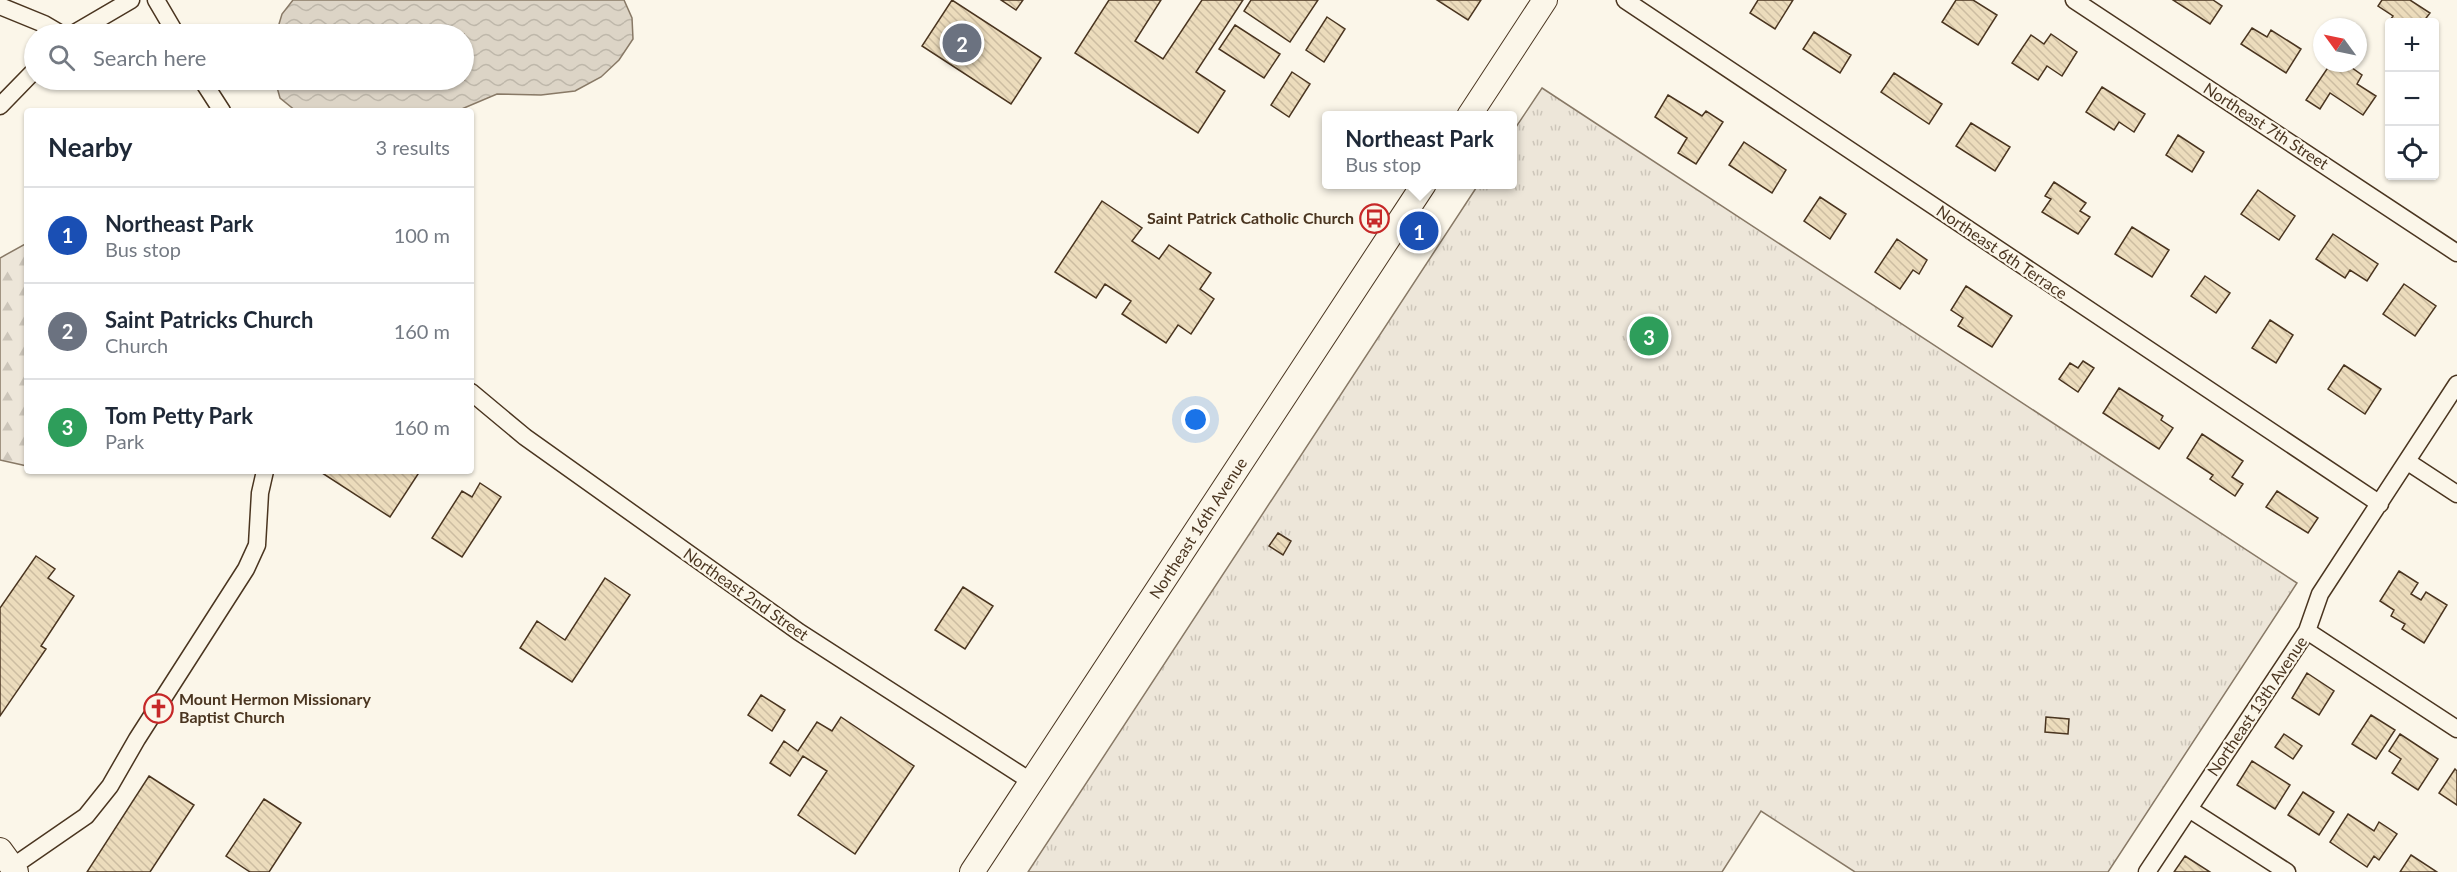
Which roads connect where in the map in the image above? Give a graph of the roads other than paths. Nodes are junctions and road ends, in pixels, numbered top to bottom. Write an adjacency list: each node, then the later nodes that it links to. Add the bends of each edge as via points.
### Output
1 (131, 0): 8 (street)
2 (156, 0): 9 (street)
3 (1545, 0): 14 (street)
4 (1625, 0): 22 (street, Northeast 6th Terrace)
5 (2074, 0): 16 (street, Northeast 7th Street)
6 (0, 6): 7 (street)
7 (44, 24)
8 (90, 24)
9 (170, 24)
10 (24, 81): 12 (street)
11 (208, 90): 13 (street)
12 (0, 106)
13 (220, 108)
14 (1472, 111)
15 (1421, 189): 25 (street, Northeast 16th Avenue)
16 (2457, 253)
17 (2457, 384): 19 (street, Northeast 13th Avenue)
18 (474, 394): 25 (street, Northeast 2nd Street, via 525,437 799,632)
19 (2408, 462): 21 (street); 22 (street, Northeast 13th Avenue)
20 (264, 474): 27 (street, via 257,545 246,569 110,786 86,816)
21 (2457, 494)
22 (2380, 504): 23 (street, Northeast 13th Avenue, via 2320,594)
23 (2307, 631): 24 (street); 26 (street, Northeast 13th Avenue)
24 (2457, 729)
25 (1032, 782): 28 (street, Northeast 16th Avenue)
26 (2189, 809): 29 (street, Northeast 13th Avenue); 30 (street)
27 (10, 863)
28 (972, 872)
29 (2147, 872)
30 (2287, 872)

